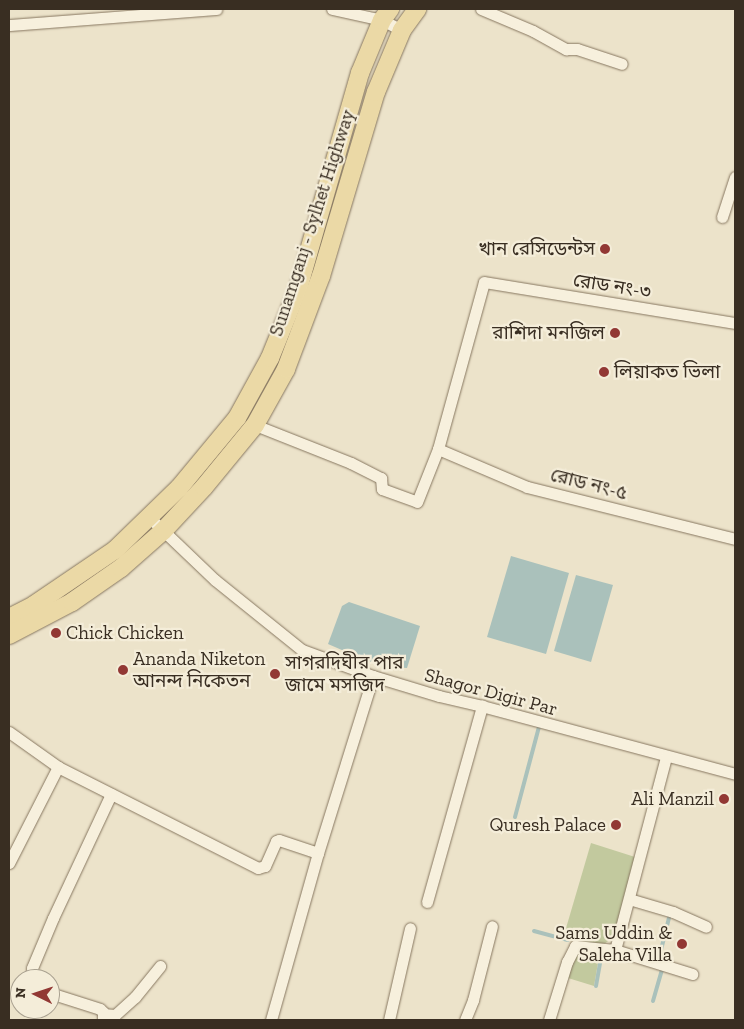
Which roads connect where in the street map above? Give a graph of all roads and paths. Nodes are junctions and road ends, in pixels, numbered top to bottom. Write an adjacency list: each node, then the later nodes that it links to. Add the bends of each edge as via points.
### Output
1 (216, 9): 6 (street)
2 (332, 9): 5 (street)
3 (417, 9): 7 (main road, Sunamganj - Sylhet Highway)
4 (480, 9): 8 (street, via 566,48)
5 (386, 14): 7 (street); 14 (main road, Sunamganj - Sylhet Highway, via 360,73 298,289 270,358 237,418 178,488)
6 (9, 25)
7 (402, 30): 12 (main road, Sunamganj - Sylhet Highway, via 376,92 314,293 286,369)
8 (622, 64)
9 (735, 177): 10 (street)
10 (722, 217)
11 (735, 323): 13 (street, রোড নং-৩, via 484,282)
12 (255, 425): 13 (street, via 351,463 381,478 382,489 414,502 420,500); 15 (main road, Sunamganj - Sylhet Highway)
13 (438, 449): 16 (street, রোড নং-৫, via 527,487)
14 (149, 516): 15 (street, Shagor Digir Par); 17 (main road, Sunamganj - Sylhet Highway, via 115,550 34,605)
15 (163, 531): 18 (main road, Sunamganj - Sylhet Highway, via 121,568 72,602); 19 (street, Shagor Digir Par, via 215,580 302,650)
16 (735, 540)
17 (9, 618)
18 (9, 635)
19 (373, 676): 20 (street, Shagor Digir Par); 26 (street)
20 (482, 706): 22 (street, Shagor Digir Par); 29 (street)
21 (9, 732): 23 (street)
22 (666, 757): 24 (street, Shagor Digir Par); 28 (street)
23 (58, 767): 25 (street); 27 (street)
24 (735, 774)
25 (111, 794): 26 (street, via 258,868 265,866 277,840); 35 (street)
26 (318, 853): 39 (street)
27 (9, 863)
28 (629, 899): 31 (street, via 673,912); 33 (street)
29 (427, 902)
30 (492, 926): 41 (street)
31 (706, 927)
32 (410, 928): 40 (street)
33 (615, 950): 36 (street); 42 (street, via 575,946)
34 (160, 966): 38 (street, via 135,997 115,1015)
35 (32, 969)
36 (692, 974)
37 (60, 997): 38 (street, via 100,1009)
38 (103, 1017)
39 (270, 1020)
40 (389, 1020)
41 (465, 1020)
42 (549, 1020)

